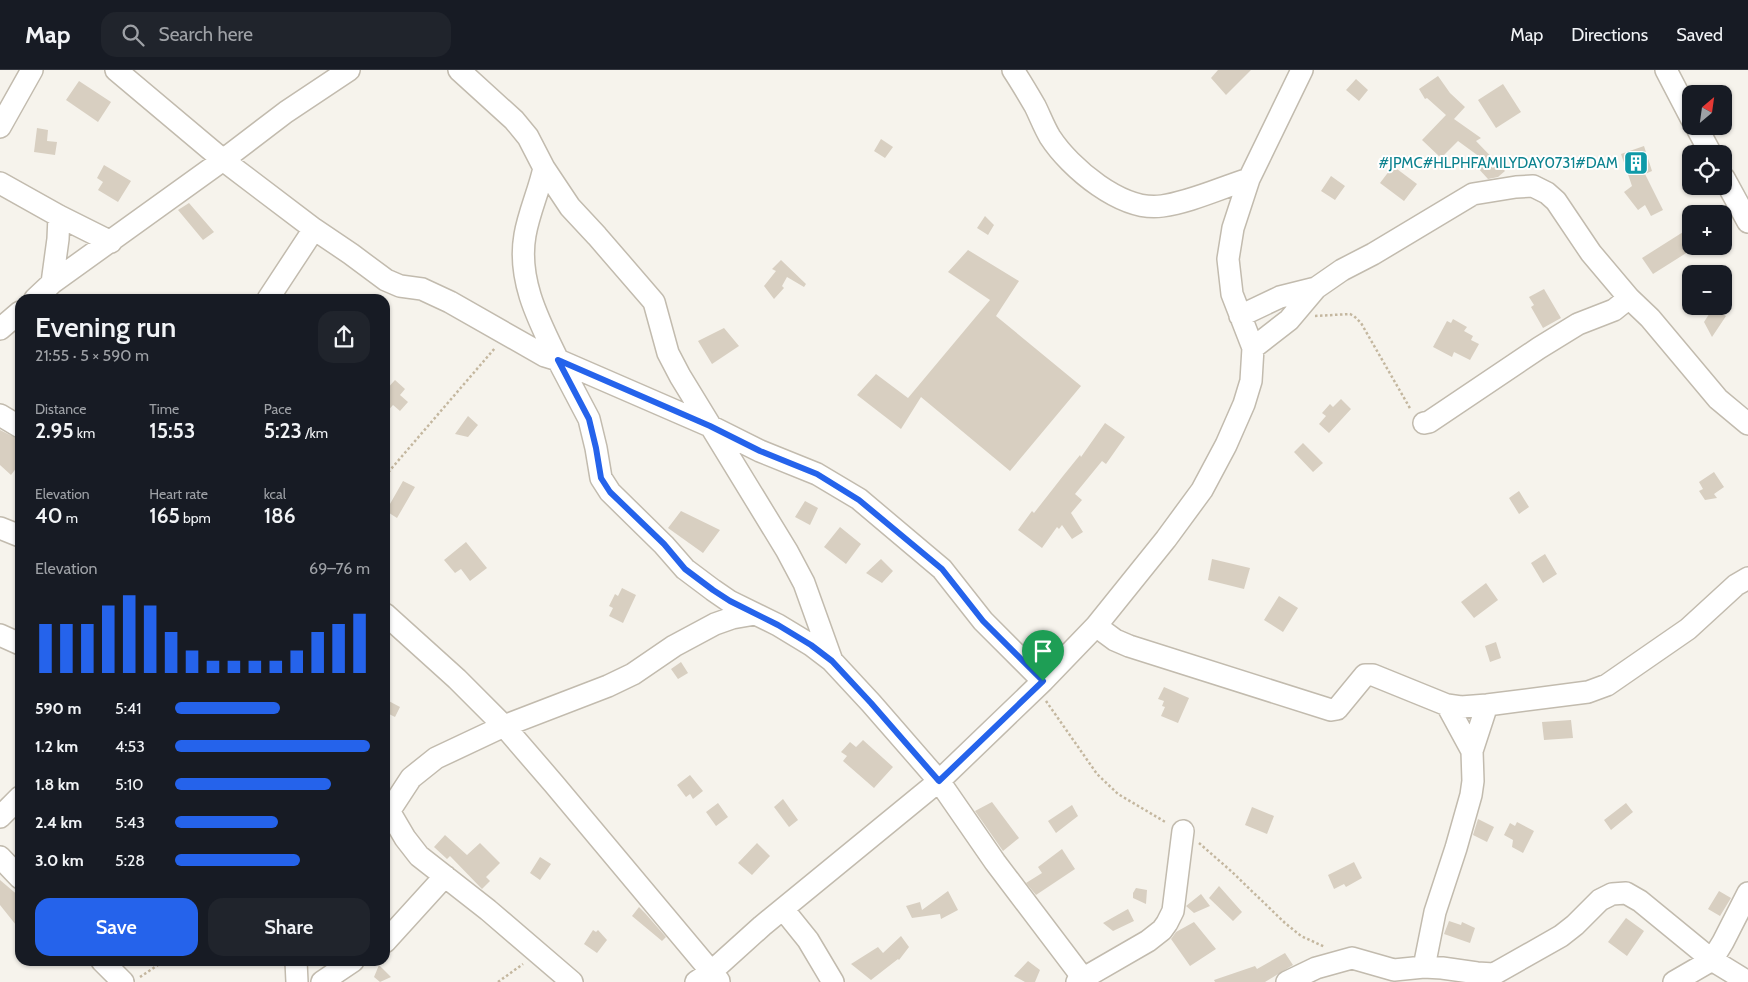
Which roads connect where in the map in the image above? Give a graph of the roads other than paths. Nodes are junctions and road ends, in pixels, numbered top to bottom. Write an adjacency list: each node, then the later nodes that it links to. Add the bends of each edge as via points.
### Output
1 (32, 70): 9 (street)
2 (116, 70): 10 (street)
3 (349, 70): 10 (street)
4 (459, 70): 11 (street, via 514,120 528,137)
5 (1013, 70): 12 (street, via 1050,136 1069,160 1128,202 1144,207 1162,206)
6 (1302, 70): 12 (street)
7 (1672, 73): 8 (street)
8 (1682, 97)
9 (0, 127)
10 (223, 160): 17 (street); 18 (street)
11 (544, 168): 26 (street, via 525,234 522,261 536,315); 31 (street, via 570,207 654,302 668,352)
12 (1249, 179): 24 (street, via 1233,228 1228,259 1232,294)
13 (0, 183): 15 (street)
14 (1732, 193): 16 (street)
15 (59, 216): 18 (street); 19 (street)
16 (1748, 222)
17 (314, 229): 22 (street); 26 (street, via 386,280 422,289 450,302 545,356)
18 (111, 242): 19 (street)
19 (52, 283): 21 (street)
20 (1316, 288): 23 (street, via 1473,194 1534,186 1556,201 1591,253); 24 (street, via 1280,297); 25 (street, via 1296,314)
21 (40, 294)
22 (271, 294)
23 (1629, 298): 28 (street, via 1614,310 1578,324 1546,343); 30 (street, via 1650,318 1718,399)
24 (1240, 316): 25 (street)
25 (1253, 348): 37 (street, via 1251,381 1244,404 1202,490)
26 (558, 360): 31 (street); 35 (street, via 589,419 601,478 610,492 685,569 713,590)
27 (0, 415): 29 (street)
28 (1424, 423)
29 (15, 424)
30 (1748, 424)
31 (710, 426): 40 (street, via 804,583); 41 (street, via 817,474 859,500 942,569)
32 (0, 528): 33 (street)
33 (15, 534)
34 (1748, 578): 43 (street, via 1688,629 1607,685 1588,692)
35 (755, 614): 40 (street, via 811,645); 44 (street, via 715,624 674,646 633,674)
36 (390, 619): 44 (street)
37 (1096, 626): 41 (street); 42 (street, via 1129,646 1331,710 1337,709 1365,675)
38 (0, 635): 39 (street)
39 (15, 642)
40 (832, 661): 46 (street)
41 (1040, 685): 46 (street)
42 (1447, 705): 43 (street); 45 (street)
43 (1487, 705): 45 (street)
44 (504, 726): 48 (street, via 436,758 411,778); 64 (street)
45 (1472, 751): 62 (street, via 1470,795 1435,912)
46 (939, 781): 56 (street); 65 (street)
47 (15, 802): 50 (street)
48 (390, 804)
49 (390, 815): 54 (street, via 414,850)
50 (0, 817)
51 (1183, 831): 65 (street, via 1173,911 1167,923 1148,941)
52 (0, 857): 53 (street)
53 (15, 873)
54 (445, 876): 57 (street); 68 (street)
55 (1748, 893): 58 (street)
56 (784, 909): 64 (street); 69 (street, via 808,940)
57 (390, 936)
58 (1712, 960): 62 (street, via 1626,893 1612,894 1600,900 1561,936 1494,974); 71 (street); 72 (street)
59 (110, 966): 63 (street)
60 (296, 966): 66 (street)
61 (345, 966): 67 (street)
62 (1424, 967): 70 (street, via 1394,970 1352,958 1316,968)
63 (131, 979)
64 (709, 979)
65 (1082, 981)
66 (297, 982)
67 (322, 982)
68 (572, 982)
69 (833, 982)
70 (1287, 982)
71 (1674, 982)
72 (1748, 982)

